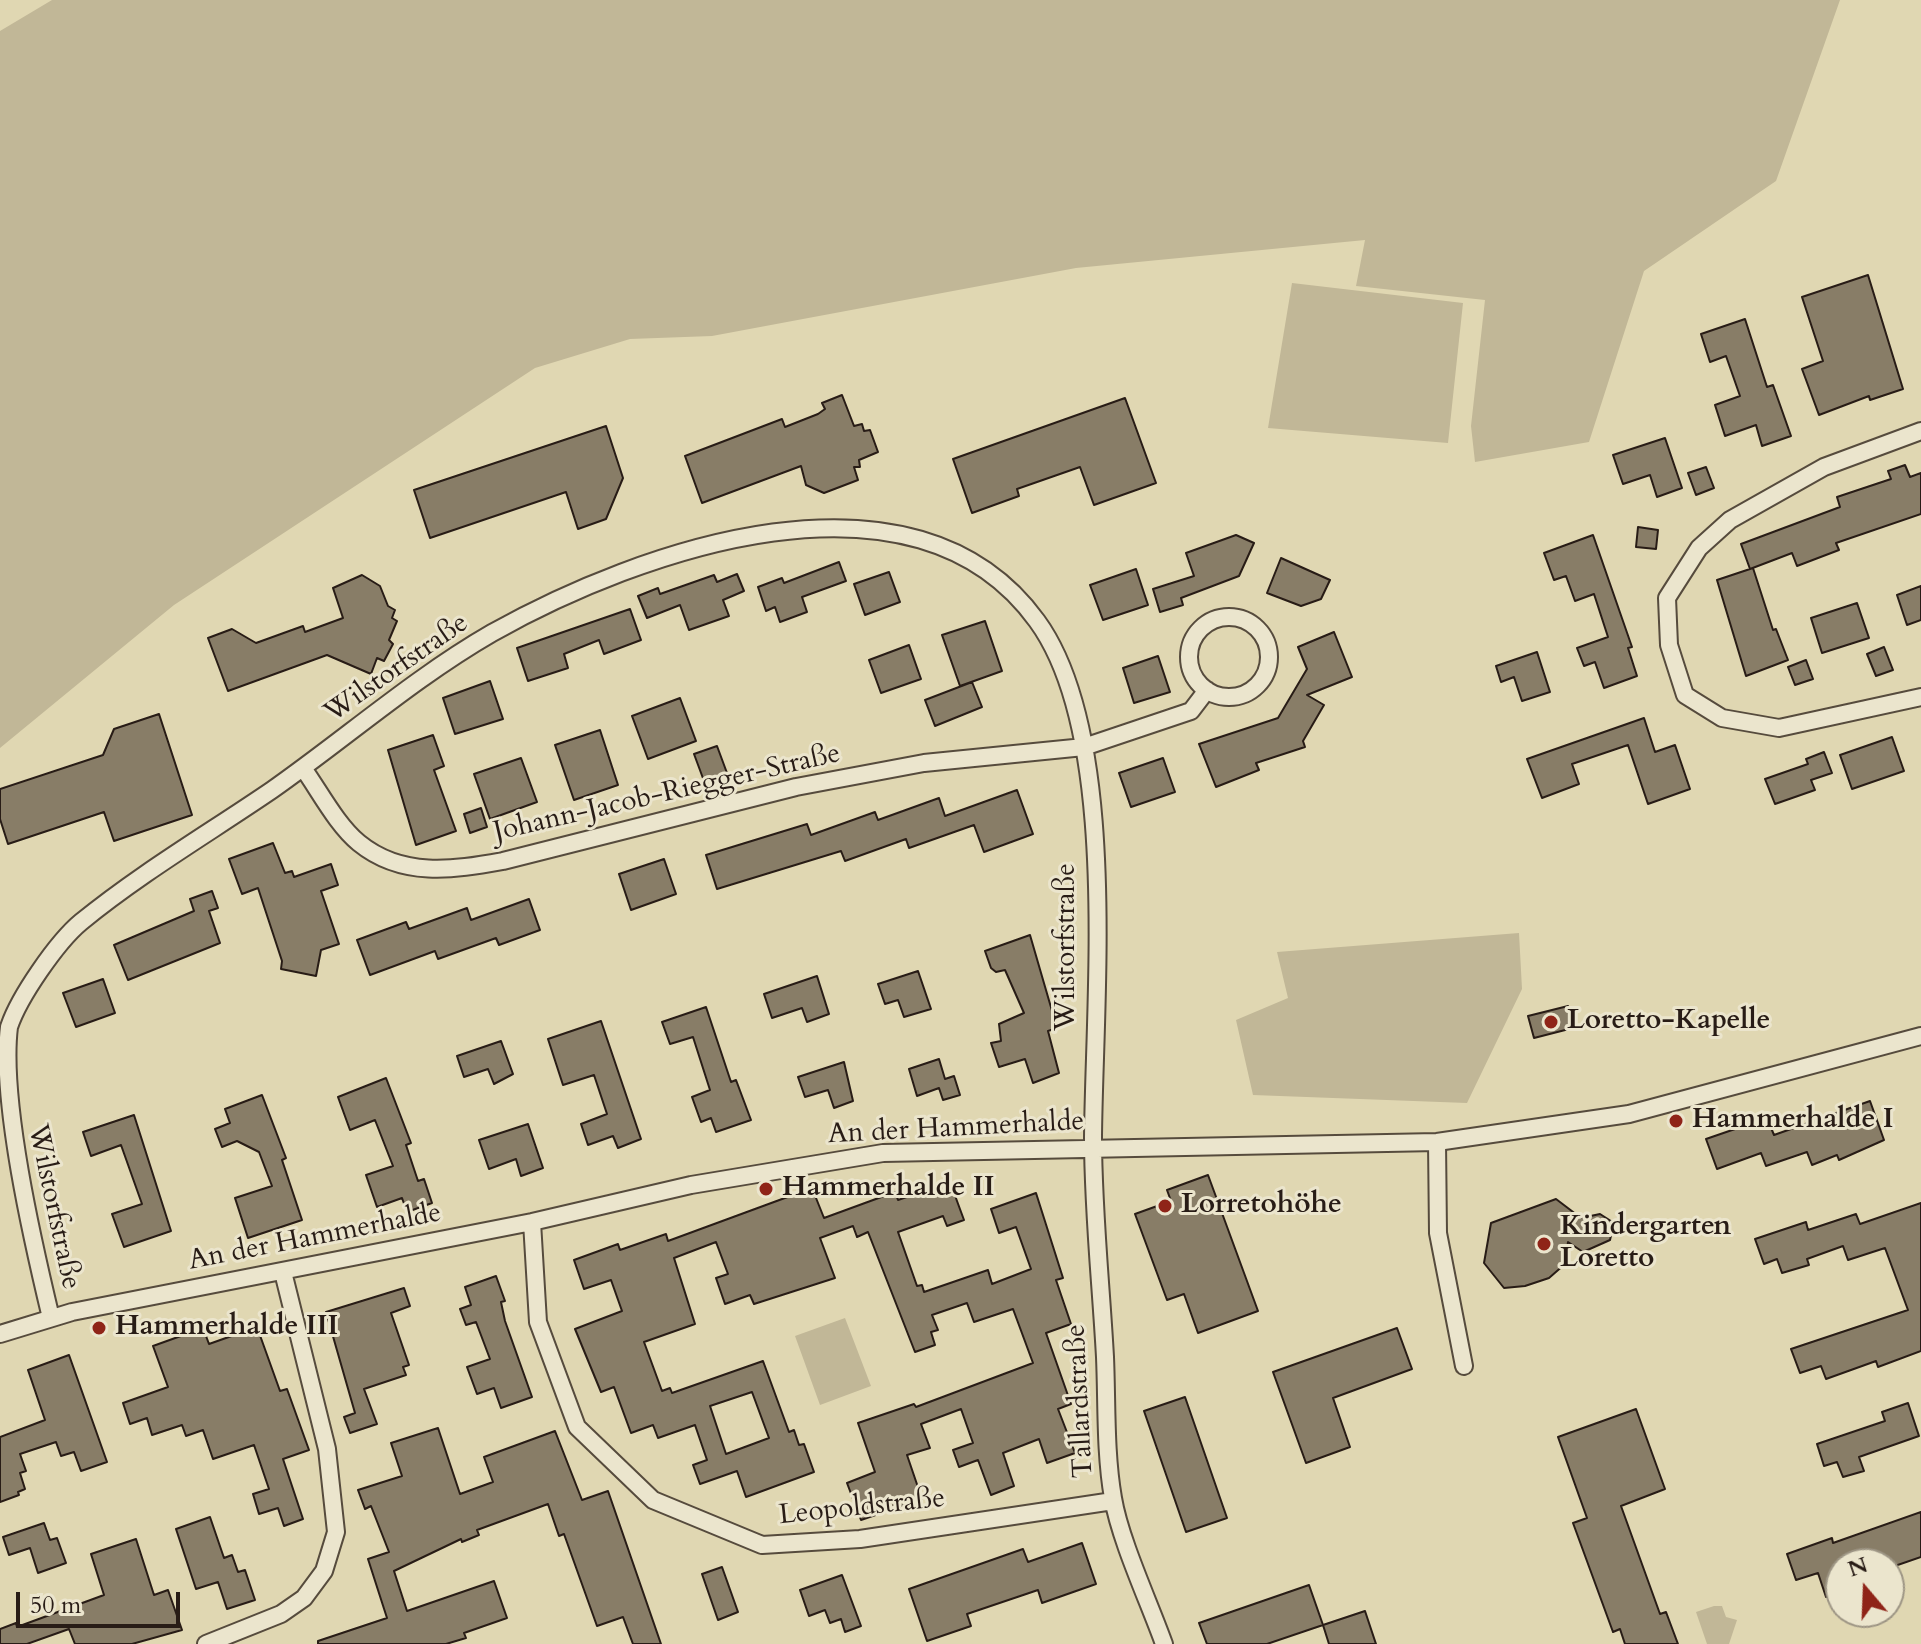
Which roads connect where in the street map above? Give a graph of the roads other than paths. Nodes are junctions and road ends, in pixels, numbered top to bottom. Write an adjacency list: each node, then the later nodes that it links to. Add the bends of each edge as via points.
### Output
1 (1921, 431): 3 (street, via 1824,467 1730,520 1699,548 1667,598 1669,645 1685,695 1722,718 1779,728)
2 (1207, 690): 2 (street, via 1233,697 1257,686 1269,663 1256,626 1244,619 1219,618 1197,633 1189,657 1198,682); 4 (street, via 1191,711)
3 (1921, 697)
4 (1084, 747): 5 (street, Johann-Jacob-Riegger-Straße, via 910,765 796,787 454,870 424,870 388,861 358,842); 5 (street, Wilstorfstraße, via 1062,664 1035,618 1006,590 970,561 933,544 871,529 817,529 759,533 694,547 557,600 429,673); 8 (street, Wilstorfstraße, via 1096,912)
5 (303, 768): 11 (street, Wilstorfstraße, via 76,925 22,998 7,1032 5,1094 14,1168)
6 (1921, 1036): 7 (street, An der Hammerhalde, via 1629,1114)
7 (1437, 1142): 8 (street, An der Hammerhalde); 13 (street, via 1438,1233)
8 (1093, 1147): 9 (street, An der Hammerhalde, via 883,1153 691,1185); 14 (street, Tallardstraße)
9 (532, 1222): 10 (street, An der Hammerhalde); 14 (street, Leopoldstraße, via 538,1322 577,1427 653,1500 762,1545 860,1539)
10 (283, 1272): 11 (street, An der Hammerhalde); 15 (street, via 327,1449 336,1532 324,1571 304,1598 281,1614)
11 (51, 1318): 12 (street, An der Hammerhalde)
12 (0, 1334)
13 (1464, 1366)
14 (1113, 1501): 16 (street, Tallardstraße)
15 (206, 1644)
16 (1164, 1644)

